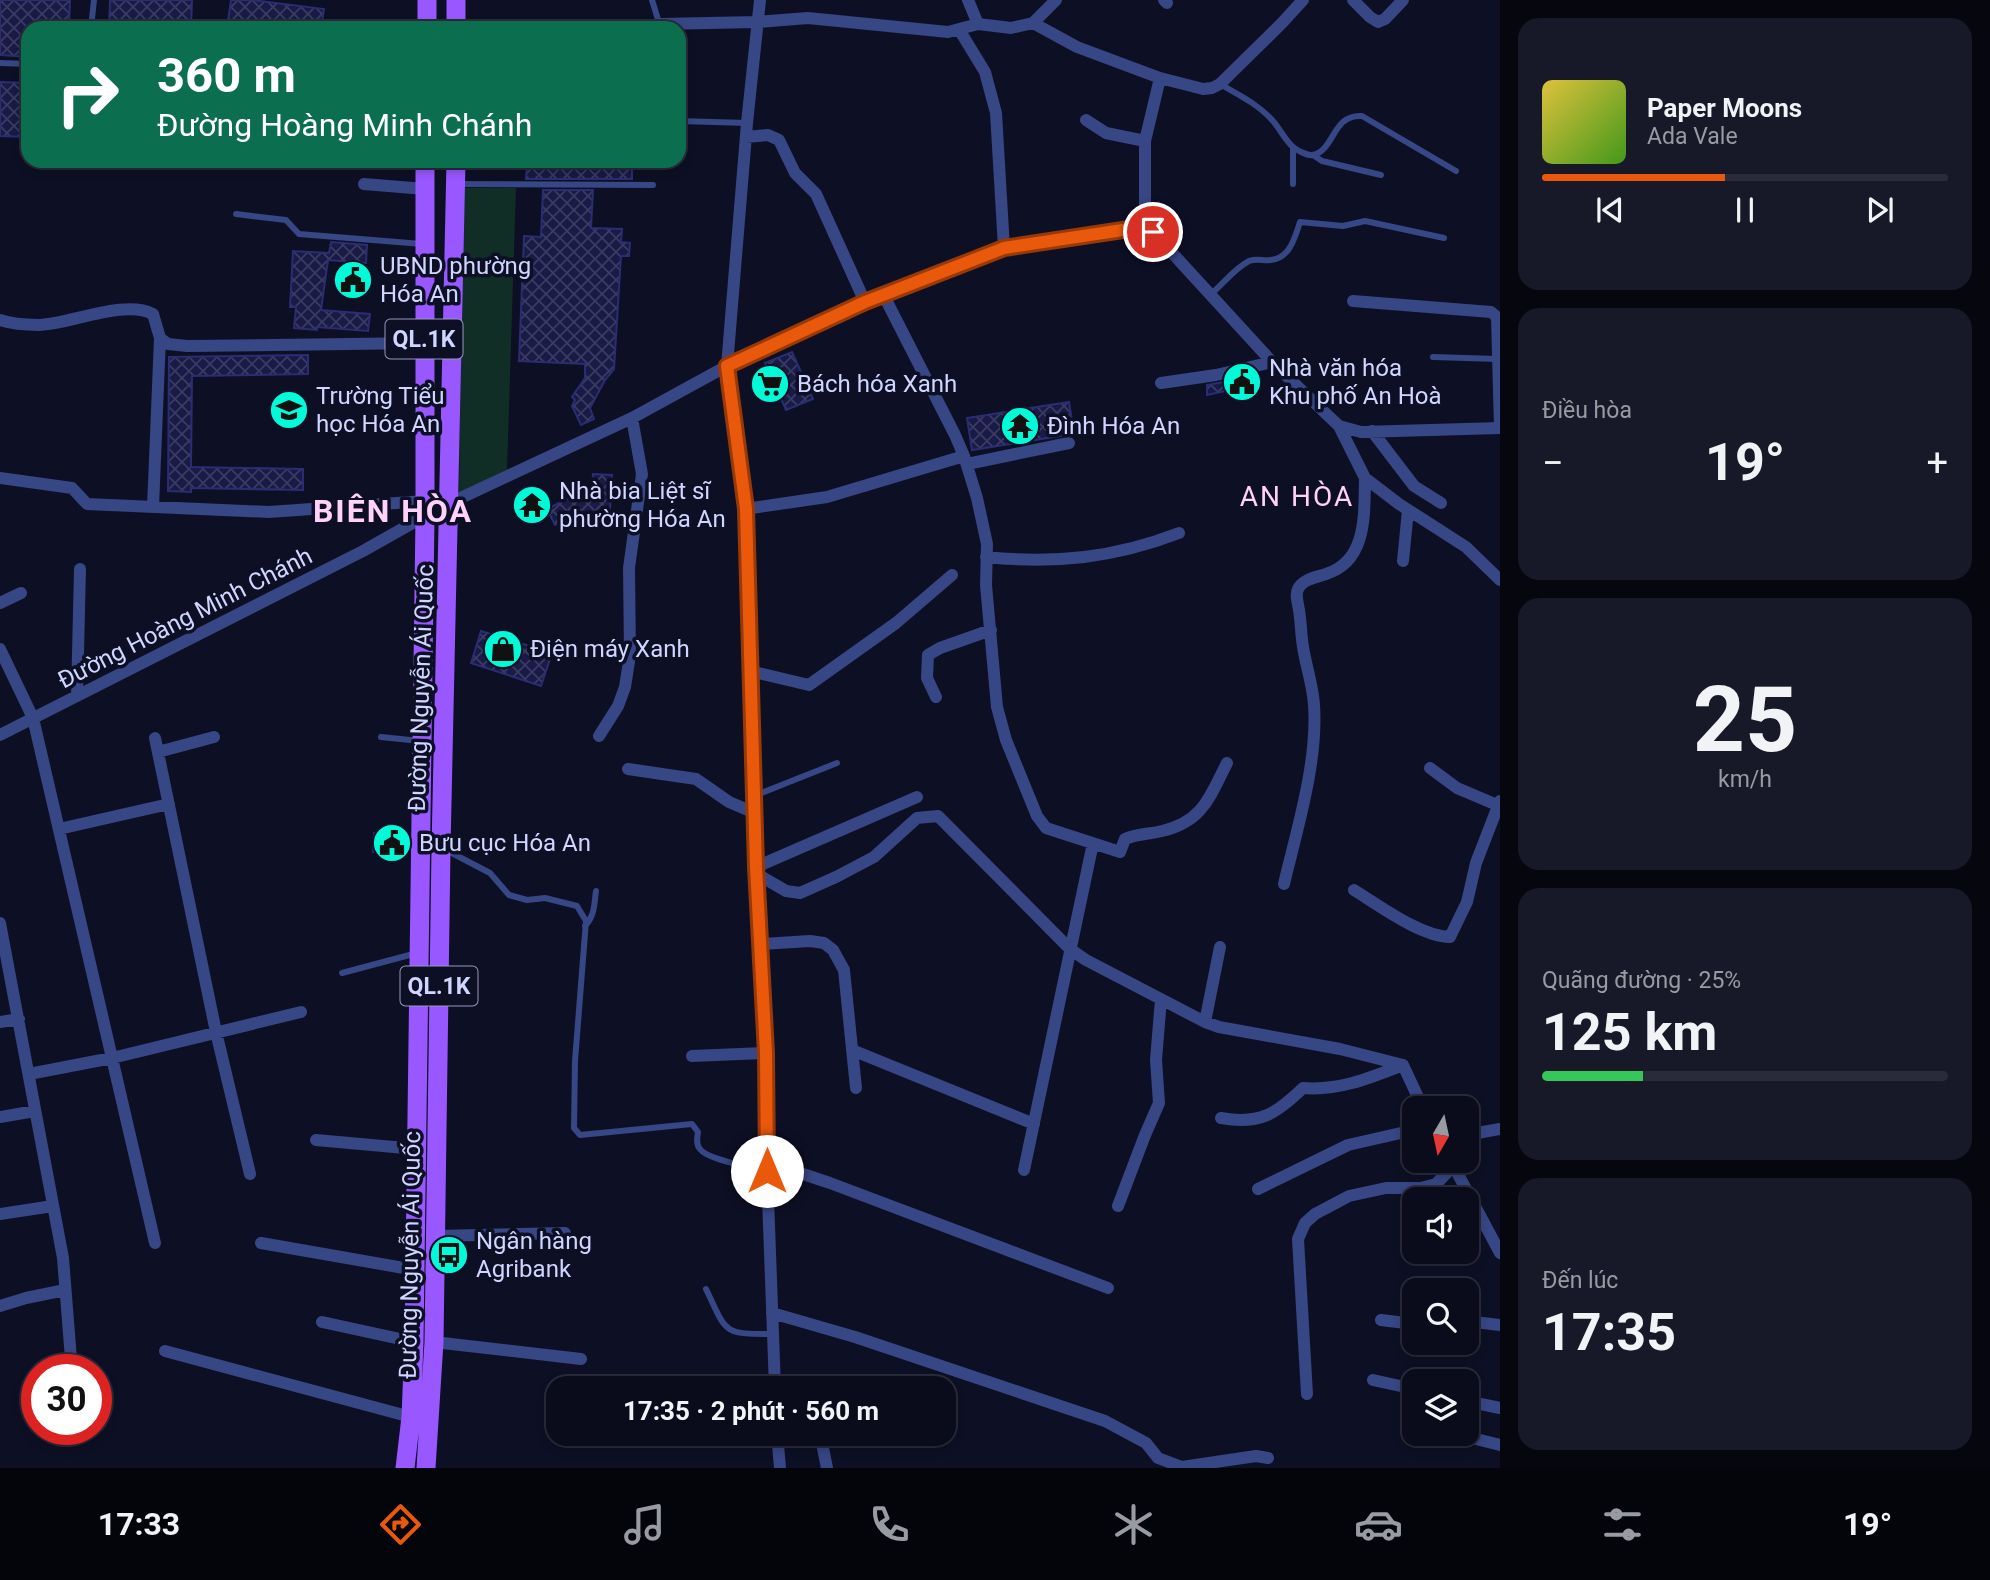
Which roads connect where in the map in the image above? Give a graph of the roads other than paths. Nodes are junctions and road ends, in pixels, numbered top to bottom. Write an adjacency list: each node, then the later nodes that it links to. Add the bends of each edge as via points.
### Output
1 (94, 0): 11 (lane)
2 (427, 0): 12 (main road)
3 (456, 0): 13 (main road)
4 (652, 0): 14 (lane)
5 (760, 0): 15 (street)
6 (968, 0): 17 (street)
7 (1056, 0): 16 (street)
8 (1303, 0): 23 (street)
9 (1353, 0): 10 (street, via 1378,22)
10 (1403, 0)
11 (92, 21)
12 (427, 21)
13 (456, 21)
14 (658, 21)
15 (757, 22): 18 (street); 19 (street, via 808,18 931,32); 26 (street)
16 (1033, 23): 17 (street, via 1011,28); 22 (street, via 1077,47)
17 (978, 24): 19 (street)
18 (686, 25)
19 (960, 30): 43 (street, via 985,72 996,113)
20 (0, 63): 21 (lane)
21 (21, 64)
22 (1160, 78): 23 (street, via 1203,89); 27 (street)
23 (1220, 84): 28 (lane, via 1255,104)
24 (1086, 120): 27 (street, via 1107,133)
25 (686, 122): 26 (lane)
26 (746, 130): 47 (street, via 779,140 795,173 816,194); 55 (street)
27 (1146, 141): 40 (street)
28 (1293, 147): 29 (lane); 36 (lane)
29 (1313, 155): 32 (lane, via 1324,149 1345,120 1362,116); 33 (lane)
30 (425, 168): 38 (main road, QL.1K)
31 (456, 168): 35 (main road, Đường Nguyễn Ái Quốc / QL.1K)
32 (1456, 171)
33 (1381, 175)
34 (364, 184): 38 (street)
35 (455, 184): 37 (lane); 65 (main road, Đường Nguyễn Ái Quốc / QL.1K)
36 (1293, 184)
37 (653, 185)
38 (425, 189): 42 (main road, QL.1K)
39 (236, 214): 42 (lane, via 286,220 299,234)
40 (1145, 229): 43 (street); 45 (street, via 1153,232)
41 (1444, 238): 45 (lane, via 1365,221 1343,226 1300,222 1285,254 1246,263)
42 (424, 244): 51 (main road, QL.1K)
43 (1004, 248): 44 (street)
44 (883, 294): 47 (street); 62 (street)
45 (1210, 295): 54 (street)
46 (1353, 301): 48 (street)
47 (865, 302): 55 (street)
48 (1497, 313): 53 (street)
49 (0, 320): 50 (street, via 39,325 120,310 145,310 153,314)
50 (160, 338): 51 (street, via 187,346); 67 (street)
51 (424, 342): 68 (main road, QL.1K)
52 (1433, 357): 53 (lane)
53 (1498, 359): 59 (street)
54 (1272, 362): 56 (street); 58 (street)
55 (727, 366): 57 (street); 69 (street)
56 (1161, 383)
57 (632, 418): 65 (street); 86 (street, via 642,474 629,568 630,655 618,706)
58 (1339, 426): 60 (street); 64 (street)
59 (1500, 428): 60 (street)
60 (1372, 431): 66 (street, via 1414,486)
61 (1069, 443): 62 (street)
62 (966, 460): 69 (street, via 827,497); 72 (street, via 987,544)
63 (0, 478): 67 (street, via 72,488 87,504)
64 (1365, 478): 70 (street); 103 (street, via 1365,523 1352,555 1342,566 1298,589 1314,705 1311,759)
65 (450, 503): 68 (main road); 101 (main road, Đường Nguyễn Ái Quốc / QL.1K)
66 (1441, 503)
67 (153, 507): 68 (street, via 270,512)
68 (425, 509): 82 (street, Đường Hoàng Minh Chánh, via 363,551); 89 (main road, Đường Nguyễn Ái Quốc / QL.1K)
69 (746, 509): 81 (street)
70 (1408, 510): 73 (street); 76 (street, via 1466,547)
71 (1179, 533): 72 (street, via 1094,557 1038,561)
72 (986, 557): 79 (street)
73 (1403, 561)
74 (80, 569): 82 (street)
75 (952, 575): 81 (street, via 896,623 809,685)
76 (1500, 580)
77 (21, 593): 78 (street)
78 (0, 603)
79 (990, 630): 83 (street, via 928,655 927,678); 100 (street, via 997,707 1037,816 1046,828)
80 (0, 649): 84 (street)
81 (750, 671): 94 (street)
82 (77, 696): 84 (street, Đường Hoàng Minh Chánh)
83 (936, 697)
84 (33, 718): 85 (street, Đường Hoàng Minh Chánh); 99 (street)
85 (0, 735)
86 (599, 736)
87 (214, 737): 97 (street, via 157,745)
88 (381, 737): 89 (lane)
89 (422, 742): 111 (main road, Đường Nguyễn Ái Quốc / QL.1K)
90 (837, 763): 94 (lane)
91 (1227, 763): 100 (street, via 1201,811 1191,820 1128,837 1120,852)
92 (1430, 768): 96 (street, via 1457,789)
93 (628, 769): 98 (street, via 696,779)
94 (754, 796): 98 (street)
95 (917, 797): 102 (street)
96 (1498, 803): 104 (street, via 1467,901 1450,937 1399,917)
97 (169, 804): 99 (street); 118 (street)
98 (755, 813): 102 (street)
99 (59, 830): 122 (street)
100 (1093, 843): 110 (street)
101 (441, 848): 107 (lane, via 490,873 517,899 545,898 577,906 584,914); 146 (main road, Đường Nguyễn Ái Quốc / QL.1K)
102 (756, 871): 108 (street); 110 (street, via 786,891 800,892 874,857 917,818 938,816)
103 (1284, 884)
104 (1354, 890)
105 (596, 891): 107 (lane, via 593,914)
106 (0, 922): 115 (street)
107 (585, 926): 137 (lane, via 574,1128 580,1135 692,1124 700,1150 709,1156)
108 (761, 944): 119 (street, via 810,941 833,950 844,970); 120 (street)
109 (1220, 947): 116 (street)
110 (1070, 949): 113 (street); 130 (street)
111 (419, 953): 112 (lane); 135 (main road, Đường Nguyễn Ái Quốc / QL.1K)
112 (342, 973)
113 (1161, 999): 116 (street); 143 (street, via 1156,1060 1159,1103)
114 (301, 1012): 118 (street)
115 (19, 1019): 117 (street); 124 (street)
116 (1205, 1021): 123 (street)
117 (0, 1022)
118 (216, 1032): 122 (street); 140 (street)
119 (852, 1050): 125 (street); 130 (street)
120 (766, 1053): 121 (street); 137 (street)
121 (692, 1056)
122 (112, 1058): 124 (street); 148 (street)
123 (1403, 1065): 126 (street); 129 (street, via 1363,1081 1323,1090 1303,1088 1281,1109 1258,1119)
124 (29, 1074): 127 (street)
125 (856, 1088)
126 (1417, 1096)
127 (35, 1111): 128 (street); 142 (street)
128 (0, 1117)
129 (1221, 1118)
130 (1034, 1124): 136 (street)
131 (1500, 1129): 133 (street)
132 (1402, 1133): 141 (street, via 1348,1145)
133 (1479, 1133)
134 (316, 1140): 135 (street)
135 (416, 1149): 147 (main road, Đường Nguyễn Ái Quốc / QL.1K)
136 (1024, 1170)
137 (767, 1171): 152 (street, via 797,1172 830,1183); 156 (street)
138 (1444, 1173): 171 (street, via 1436,1184 1421,1188 1386,1188 1349,1196 1305,1223 1298,1239)
139 (1457, 1173): 150 (street)
140 (250, 1174)
141 (1258, 1189)
142 (53, 1206): 144 (street); 154 (street)
143 (1118, 1206)
144 (0, 1214)
145 (565, 1233): 146 (street)
146 (436, 1236): 147 (main road); 164 (main road, Đường Nguyễn Ái Quốc / QL.1K)
147 (415, 1237): 151 (main road, Đường Nguyễn Ái Quốc / QL.1K)
148 (155, 1243)
149 (261, 1243): 151 (street)
150 (1500, 1253)
151 (415, 1270): 163 (main road, Đường Nguyễn Ái Quốc / QL.1K)
152 (1108, 1288)
153 (706, 1289): 162 (lane, via 729,1330)
154 (65, 1290): 155 (street); 166 (street)
155 (0, 1306)
156 (772, 1313): 162 (street); 179 (street, via 1105,1421 1146,1443 1158,1458 1182,1467)
157 (1381, 1321): 160 (street)
158 (322, 1322): 163 (street)
159 (1479, 1323): 161 (street)
160 (1402, 1324)
161 (1500, 1325)
162 (774, 1334): 168 (street)
163 (414, 1342): 174 (main road, Đường Nguyễn Ái Quốc / QL.1K)
164 (434, 1342): 167 (street); 181 (main road, Đường Nguyễn Ái Quốc / QL.1K)
165 (165, 1351): 174 (street)
166 (71, 1354)
167 (581, 1359)
168 (775, 1376)
169 (1373, 1380): 170 (street)
170 (1402, 1386)
171 (1307, 1394)
172 (1479, 1404): 173 (street)
173 (1500, 1408)
174 (411, 1417): 180 (main road, Đường Nguyễn Ái Quốc / QL.1K)
175 (1479, 1440): 176 (street)
176 (1500, 1445)
177 (778, 1446): 182 (street)
178 (823, 1446): 183 (street)
179 (1268, 1458)
180 (405, 1468)
181 (426, 1468)
182 (780, 1468)
183 (827, 1468)

